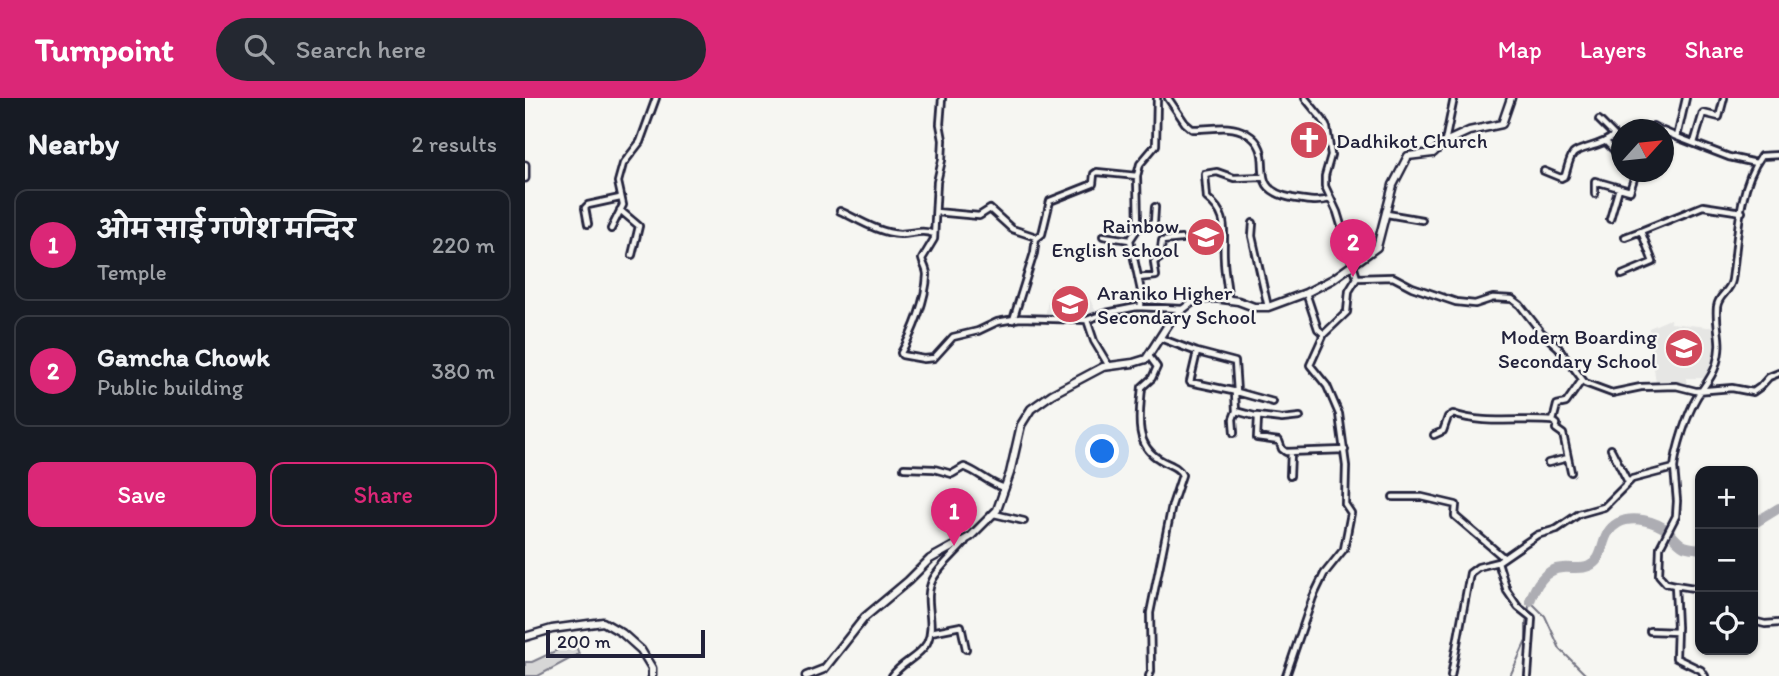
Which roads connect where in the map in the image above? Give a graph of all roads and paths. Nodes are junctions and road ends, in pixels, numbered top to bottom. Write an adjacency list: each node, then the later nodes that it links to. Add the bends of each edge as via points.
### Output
1 (656, 98): 27 (street, via 640,142 622,164)
2 (942, 98): 32 (street)
3 (1157, 98): 21 (street, via 1156,145 1140,164)
4 (1168, 98): 22 (street, via 1192,129 1241,130 1252,137 1263,156)
5 (1305, 98): 28 (street, via 1328,132 1331,155 1325,186)
6 (1454, 98): 13 (street)
7 (1511, 98): 13 (street, via 1502,124 1473,129)
8 (1686, 98): 12 (street)
9 (1724, 98): 15 (street, via 1719,117 1703,113)
10 (1599, 120): 14 (street, via 1614,135)
11 (1674, 136): 12 (street)
12 (1677, 137): 15 (street)
13 (1445, 142): 34 (street, via 1433,153 1410,154 1404,160)
14 (1607, 142): 16 (street); 20 (street, via 1576,151 1561,178)
15 (1694, 143): 18 (street, via 1729,158)
16 (1611, 147)
17 (1779, 155): 18 (street, via 1761,156)
18 (1756, 163): 33 (street)
19 (525, 165): 23 (street)
20 (1544, 171)
21 (1137, 176): 39 (street); 45 (street, via 1095,173 1093,184 1050,201 1045,226)
22 (1264, 177): 28 (street, via 1277,195); 54 (street, via 1205,174 1207,198 1216,203 1223,218)
23 (525, 178)
24 (1633, 182): 25 (street, via 1630,191)
25 (1619, 188): 26 (street, via 1595,181); 35 (street)
26 (1595, 194)
27 (620, 198): 30 (street); 38 (street, via 588,205)
28 (1330, 199): 49 (street)
29 (1155, 207): 39 (street, via 1154,223)
30 (620, 211): 40 (street); 48 (street, via 639,226)
31 (840, 211): 42 (street, via 878,230)
32 (936, 212): 42 (street); 45 (street, via 979,216 990,209 1012,229)
33 (1742, 212): 41 (street, via 1703,206); 67 (street, via 1732,281 1717,307 1721,348)
34 (1387, 214): 36 (street); 49 (street, via 1377,247)
35 (1610, 219)
36 (1422, 220)
37 (1253, 223): 56 (street)
38 (588, 224)
39 (1138, 228): 47 (street)
40 (611, 229)
41 (1641, 231): 44 (street); 50 (street, via 1653,262)
42 (934, 234): 58 (street, via 922,259 927,273 923,301 902,355 932,358 953,337)
43 (1103, 236): 47 (street)
44 (1625, 237)
45 (1037, 238): 58 (street)
46 (1181, 239): 51 (street, via 1161,241 1160,258 1154,262 1156,276)
47 (1130, 240): 51 (street)
48 (632, 255)
49 (1353, 265): 52 (street); 53 (street)
50 (1622, 275)
51 (1138, 278): 55 (street)
52 (1357, 278): 60 (street, via 1349,291 1347,312); 66 (street, via 1393,277 1456,302 1512,299 1559,348)
53 (1306, 293): 56 (street); 60 (street)
54 (1228, 299): 56 (street); 57 (street, via 1200,299)
55 (1141, 307): 57 (street); 59 (street)
56 (1268, 307)
57 (1183, 309): 61 (street)
58 (1013, 320): 59 (street)
59 (1087, 320): 64 (street)
60 (1324, 334): 77 (street, via 1310,365 1337,407)
61 (1160, 338): 62 (street); 63 (street)
62 (1198, 352): 68 (street, via 1236,362); 68 (street, via 1190,382)
63 (1149, 356): 64 (street, via 1140,362); 105 (street, via 1157,367 1142,387 1139,424 1151,453 1182,475 1150,613)
64 (1109, 366): 86 (street, via 1052,394 1027,414)
65 (1779, 373): 67 (street, via 1753,392)
66 (1582, 380): 67 (street, via 1616,394 1641,387); 73 (street, via 1566,402 1557,405)
67 (1703, 390): 82 (street, via 1694,403)
68 (1236, 392): 69 (street); 70 (street)
69 (1273, 402)
70 (1236, 411): 71 (street); 74 (street)
71 (1257, 416): 72 (street); 78 (street, via 1257,438 1279,441 1284,451)
72 (1300, 417)
73 (1553, 421): 75 (street, via 1475,421 1453,414 1443,431); 79 (street, via 1563,434)
74 (1234, 433)
75 (1434, 435)
76 (1611, 449): 85 (street)
77 (1345, 450): 78 (street); 106 (street, via 1345,504 1351,513 1346,544 1324,574)
78 (1291, 452): 84 (street)
79 (1568, 458): 80 (street); 83 (street)
80 (1548, 463)
81 (904, 468): 86 (street, via 952,474 964,467)
82 (1674, 468): 85 (street); 93 (street, via 1677,507 1660,547 1658,575)
83 (1571, 471)
84 (1290, 476)
85 (1628, 482): 91 (street, via 1604,507 1575,516)
86 (1005, 488): 88 (street)
87 (1393, 497): 91 (street, via 1422,497 1456,505 1455,516)
88 (994, 514): 89 (street); 90 (street)
89 (1024, 521)
90 (970, 537): 98 (street, via 932,580); 103 (street, via 930,559 865,617 824,669)
91 (1503, 557): 92 (street)
92 (1498, 562): 107 (street, via 1470,573); 108 (street, via 1507,591 1532,621)
93 (1675, 585): 94 (street); 99 (street)
94 (1695, 588)
95 (1758, 622): 96 (street)
96 (1779, 623)
97 (1650, 631): 99 (street)
98 (931, 632): 101 (street, via 961,626); 104 (street, via 921,652)
99 (1677, 632): 109 (street, via 1676,659)
100 (525, 637): 102 (street, via 603,621 641,650)
101 (965, 649)
102 (652, 676)
103 (806, 676)
104 (892, 676)
105 (1149, 676)
106 (1286, 676)
107 (1451, 676)
108 (1528, 676)
109 (1705, 676)

